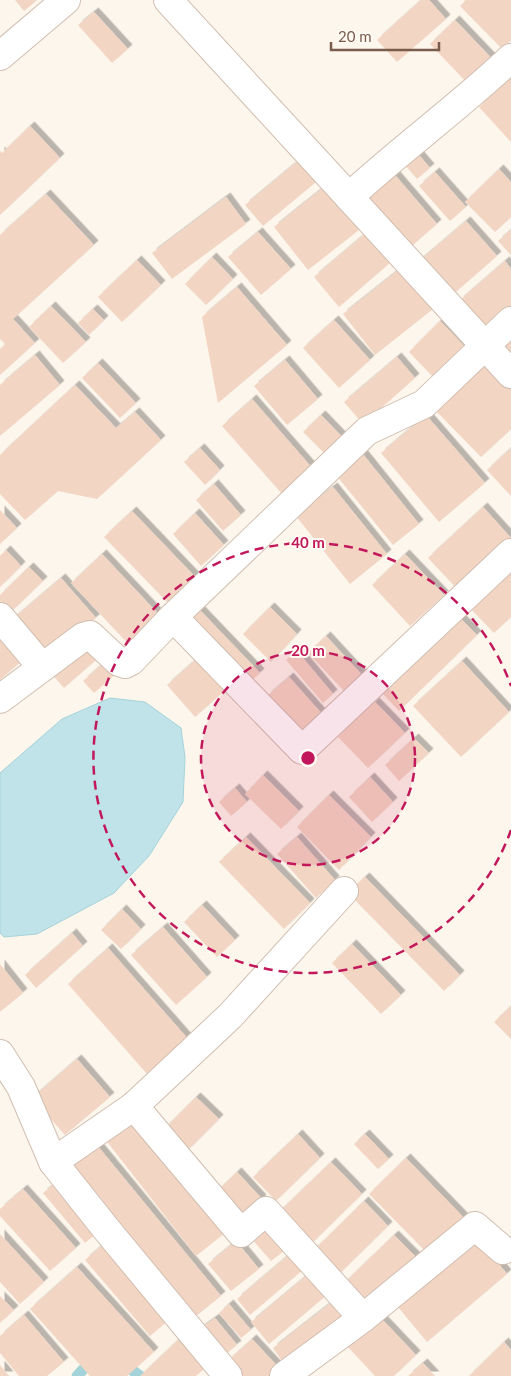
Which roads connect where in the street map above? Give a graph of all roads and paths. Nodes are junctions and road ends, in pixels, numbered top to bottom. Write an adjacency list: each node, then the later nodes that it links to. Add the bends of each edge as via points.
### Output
1 (66, 0): 3 (street)
2 (168, 0): 5 (street)
3 (0, 56)
4 (511, 58): 5 (street, via 463,103 382,166)
5 (349, 197): 7 (street)
6 (511, 322): 7 (street)
7 (484, 345): 8 (street); 11 (street, via 424,404 367,431)
8 (511, 374)
9 (511, 554): 11 (street, via 302,750)
10 (0, 617): 12 (street)
11 (173, 617): 12 (street, via 131,661 124,664 90,635)
12 (42, 667): 13 (street)
13 (0, 699)
14 (344, 891): 16 (street, via 230,1016)
15 (0, 1054): 17 (street, via 21,1087)
16 (134, 1106): 17 (street); 19 (street, via 241,1233 266,1211)
17 (53, 1162): 20 (street)
18 (508, 1251): 19 (street, via 476,1226)
19 (363, 1318): 21 (street)
20 (217, 1372)
21 (284, 1376)

